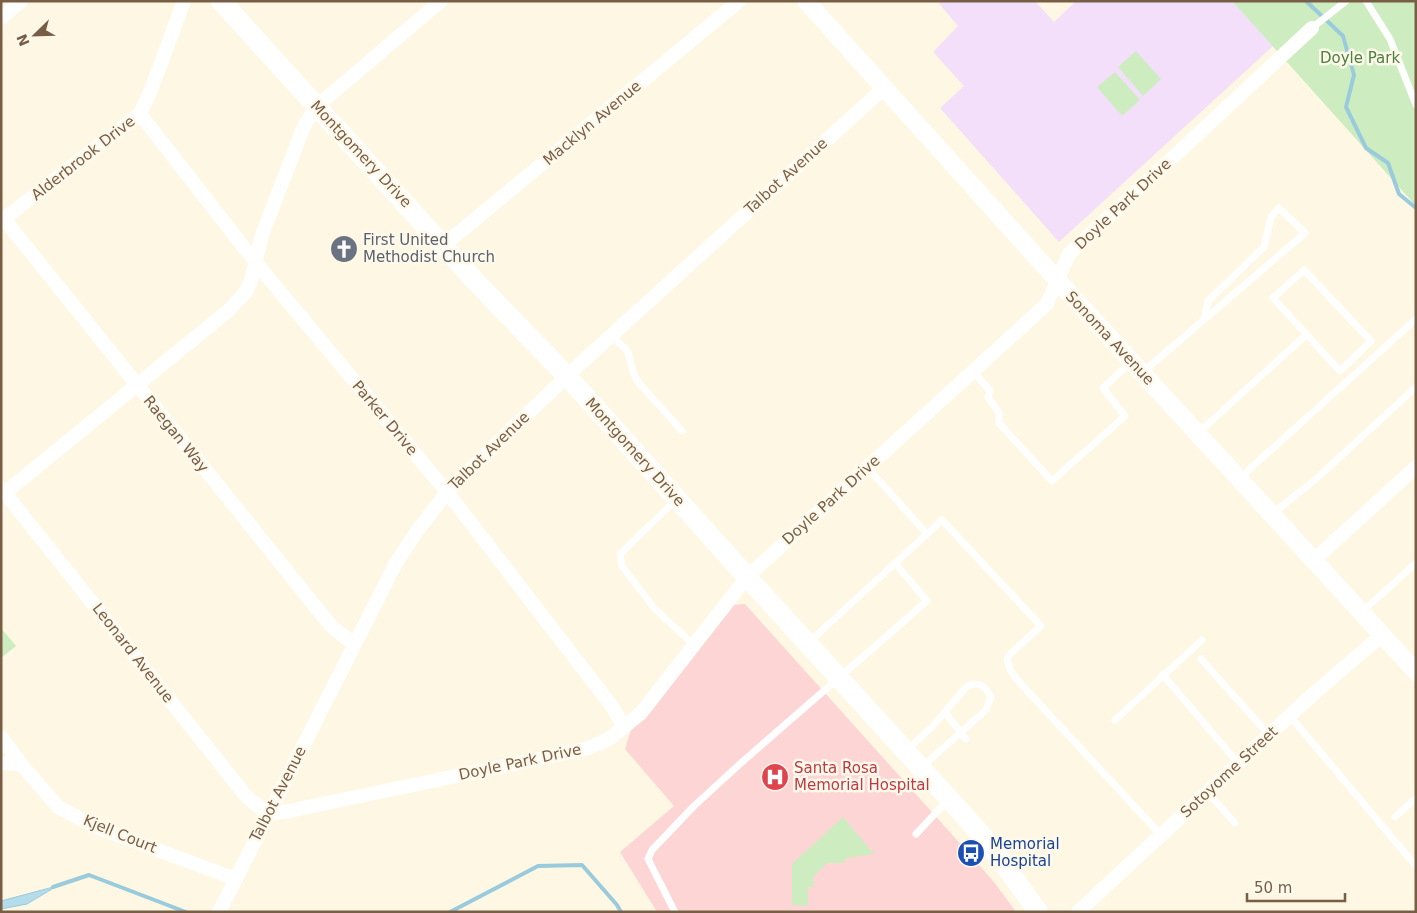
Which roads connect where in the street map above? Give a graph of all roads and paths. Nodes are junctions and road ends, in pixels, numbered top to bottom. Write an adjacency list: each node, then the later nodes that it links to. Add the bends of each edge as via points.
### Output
1 (21, 1): 9 (street)
2 (184, 1): 14 (street, Alderbrook Drive)
3 (221, 1): 12 (main road, Montgomery Drive)
4 (441, 1): 12 (street)
5 (739, 1): 16 (street, Macklyn Avenue)
6 (1346, 1): 10 (lane)
7 (1366, 1): 13 (lane, via 1390,39)
8 (810, 2): 11 (street, Sonoma Avenue)
9 (1, 18)
10 (1312, 28): 18 (street, Doyle Park Drive, via 1069,254)
11 (884, 88): 18 (street, Sonoma Avenue); 22 (street, Talbot Avenue)
12 (317, 106): 16 (main road, Montgomery Drive); 17 (street, via 298,139 262,236)
13 (1416, 106)
14 (140, 114): 15 (street, Alderbrook Drive); 17 (street, Parker Drive)
15 (3, 220): 26 (street, Raegan Way)
16 (444, 245): 25 (main road, Montgomery Drive)
17 (256, 263): 26 (street, via 245,293 229,310); 34 (street, Parker Drive)
18 (1058, 280): 23 (street, Sonoma Avenue); 24 (street, Doyle Park Drive, via 1047,304)
19 (1416, 319): 32 (lane)
20 (1204, 320): 20 (lane, via 1305,233 1280,208 1271,217 1264,247 1208,301); 23 (lane)
21 (1306, 335): 21 (lane, via 1340,371 1371,341 1304,270 1273,298); 29 (lane)
22 (610, 336): 25 (street, Talbot Avenue); 28 (lane, via 625,348 639,384)
23 (1137, 367): 24 (lane, via 1103,388 1125,416 1052,481 999,423 998,413 988,397 990,391); 29 (street, Sonoma Avenue)
24 (973, 372): 30 (street, Doyle Park Drive)
25 (567, 376): 34 (street, Talbot Avenue); 35 (main road, Montgomery Drive)
26 (137, 385): 33 (street); 46 (street, Raegan Way, via 331,626)
27 (1416, 387): 36 (lane, via 1316,479)
28 (682, 431)
29 (1198, 434): 32 (street, Sonoma Avenue)
30 (867, 467): 37 (lane); 41 (street, Doyle Park Drive)
31 (1416, 467): 38 (street)
32 (1239, 478): 36 (street, Sonoma Avenue)
33 (3, 492): 68 (street, Leonard Avenue, via 246,796)
34 (447, 492): 46 (street, Talbot Avenue, via 396,563); 55 (street, Parker Drive, via 611,705)
35 (677, 499): 41 (main road, Montgomery Drive); 47 (lane, via 620,554 622,566 654,608)
36 (1271, 514): 38 (street, Sonoma Avenue)
37 (927, 534): 39 (lane); 72 (lane, via 942,520 1041,626 1010,654 1007,659 1010,670)
38 (1314, 560): 42 (street, Sonoma Avenue)
39 (895, 563): 45 (lane); 51 (lane, via 927,601)
40 (1416, 563): 42 (lane)
41 (747, 577): 45 (main road, Montgomery Drive); 47 (street, Doyle Park Drive)
42 (1362, 613): 43 (street, Sonoma Avenue)
43 (1382, 635): 49 (street, Sonoma Avenue); 53 (street, Sotoyome Street)
44 (1202, 640): 50 (lane)
45 (807, 643): 51 (main road, Montgomery Drive)
46 (354, 644): 68 (street, Talbot Avenue)
47 (694, 646): 55 (street, Doyle Park Drive, via 641,713)
48 (1201, 659): 57 (lane)
49 (1416, 672)
50 (1164, 675): 54 (lane); 63 (lane)
51 (838, 677): 60 (main road, Montgomery Drive); 76 (lane, via 694,806 652,850 648,860)
52 (944, 712): 56 (lane); 56 (lane, via 967,686 975,683 988,690 991,697 986,710); 60 (lane)
53 (1290, 716): 57 (street, Sotoyome Street); 73 (lane)
54 (1115, 720)
55 (624, 727): 68 (street, Doyle Park Drive, via 609,739 586,749)
56 (961, 732): 59 (lane); 64 (lane)
57 (1269, 735): 63 (street, Sotoyome Street)
58 (1, 737): 62 (street, Kjell Court)
59 (966, 739)
60 (906, 751): 64 (main road, Montgomery Drive)
61 (1, 763): 62 (street)
62 (21, 764): 74 (street, Kjell Court, via 58,807 96,827)
63 (1238, 764): 65 (street, Sotoyome Street)
64 (921, 768): 66 (main road, Montgomery Drive)
65 (1207, 792): 70 (lane); 72 (street, Sotoyome Street)
66 (949, 798): 71 (lane); 77 (main road, Montgomery Drive, via 992,847)
67 (1416, 798): 69 (lane)
68 (268, 814): 74 (street, Talbot Avenue)
69 (1395, 817)
70 (1235, 823)
71 (916, 834)
72 (1161, 835): 78 (street, Sotoyome Street)
73 (1416, 866)
74 (234, 883): 75 (street, Talbot Avenue)
75 (219, 912)
76 (675, 912)
77 (1038, 912)
78 (1078, 912)

